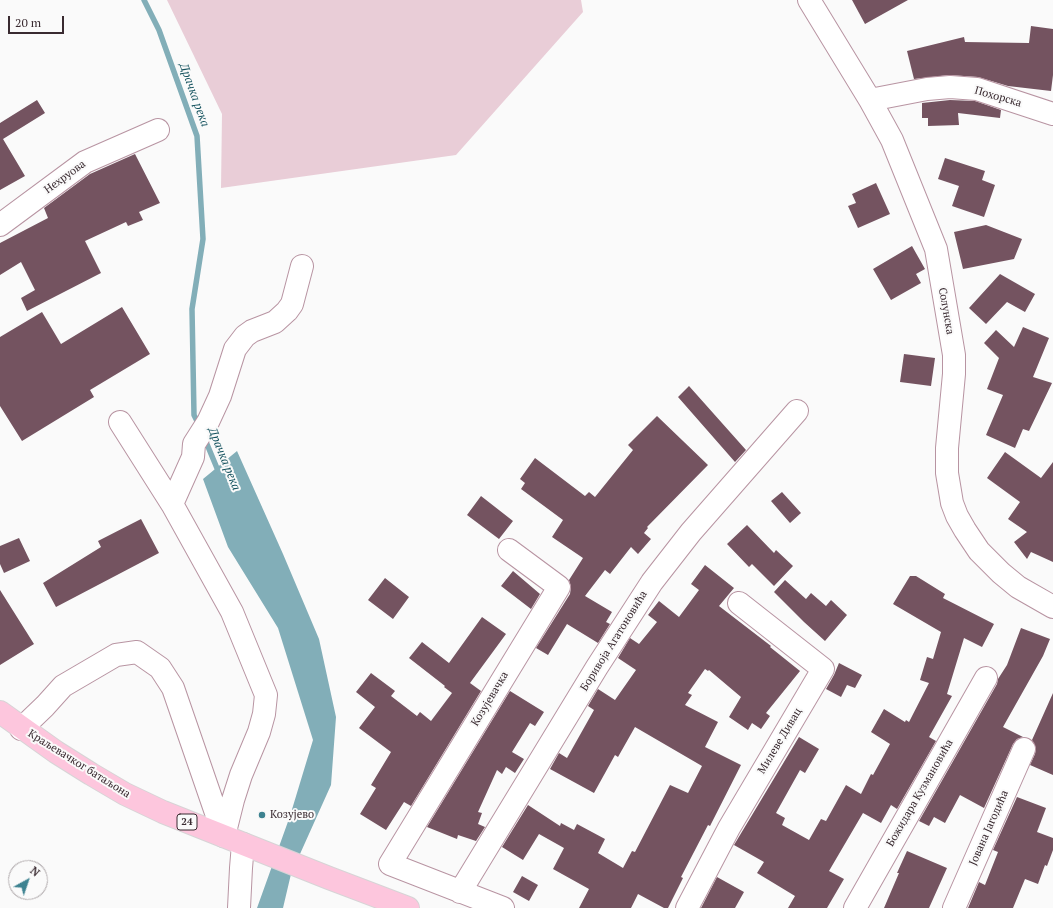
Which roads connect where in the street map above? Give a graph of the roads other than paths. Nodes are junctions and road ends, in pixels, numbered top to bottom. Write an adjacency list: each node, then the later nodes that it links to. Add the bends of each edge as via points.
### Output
1 (809, 0): 2 (street, Солунска)
2 (870, 100): 3 (street, Похорска, via 927,89 977,89); 12 (street, Солунска, via 892,140 936,249 954,355 947,448 947,473 952,503 965,530 979,550 1001,573 1018,587)
3 (1053, 114)
4 (158, 130): 5 (street, Нехруова, via 85,162)
5 (0, 225)
6 (302, 266): 9 (street, via 292,304 287,311 275,322 248,333 235,349 220,396 194,444 193,457)
7 (797, 411): 18 (street, Боривоја Агатоновића, via 691,532 652,582 597,667)
8 (120, 422): 9 (street)
9 (172, 504): 17 (street, via 232,612 266,695 259,732 237,788)
10 (509, 550): 18 (street, Козујевачка, via 559,587 390,864)
11 (739, 603): 22 (street, Милеве Дивац, via 823,669 729,828)
12 (1053, 607)
13 (986, 678): 23 (street, Божидара Кузмановића)
14 (0, 712): 15 (main road, Краљевачког батаљона / 24)
15 (22, 729): 17 (main road, Краљевачког батаљона / 24, via 126,794 163,812); 17 (street, via 63,686 116,655 138,652 160,668 173,688)
16 (1024, 749): 24 (street, Јована Јагодића)
17 (239, 842): 19 (street); 20 (main road, 24)
18 (460, 892): 21 (street)
19 (239, 908)
20 (408, 908)
21 (503, 908)
22 (687, 908)
23 (855, 908)
24 (954, 908)

